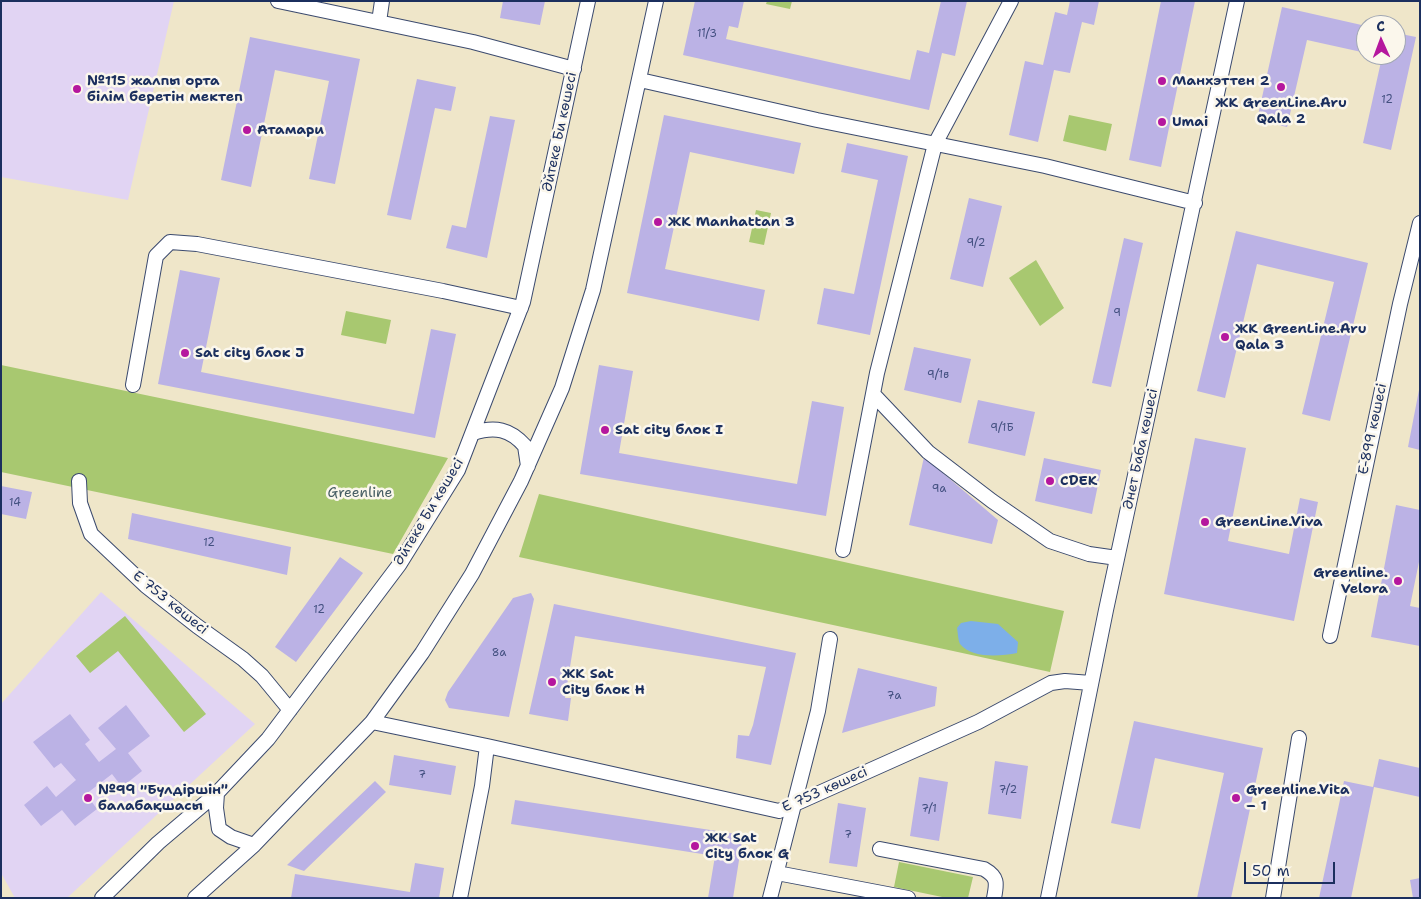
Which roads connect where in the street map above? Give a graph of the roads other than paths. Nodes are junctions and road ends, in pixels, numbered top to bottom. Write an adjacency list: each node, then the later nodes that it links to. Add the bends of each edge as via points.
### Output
1 (278, 1): 7 (street)
2 (382, 1): 7 (street)
3 (588, 1): 8 (street, Әйтеке Би көшесі)
4 (656, 1): 9 (street)
5 (1011, 1): 10 (street)
6 (1237, 1): 11 (street, Әнет Баба көшесі)
7 (378, 22): 8 (street)
8 (574, 68): 13 (street, Әйтеке Би көшесі)
9 (640, 80): 10 (street); 17 (street, via 593,290 562,388)
10 (935, 144): 11 (street, via 1044,166); 15 (street)
11 (1195, 203): 20 (street, Әнет Баба көшесі)
12 (1420, 223): 21 (street, Е-899 көшесі)
13 (521, 308): 14 (street, via 443,290 170,242 156,256); 16 (street, Әйтеке Би көшесі)
14 (133, 386)
15 (873, 394): 19 (street); 20 (street, via 928,452 1050,541 1089,554)
16 (473, 432): 17 (street, via 508,431 526,446); 24 (street, Әйтеке Би көшесі, via 458,470 399,565)
17 (528, 467): 25 (street, via 472,574 422,653)
18 (79, 481): 24 (street, Е 753 көшесі, via 80,503 91,534 146,586 243,659)
19 (843, 550)
20 (1117, 558): 23 (street, Әнет Баба көшесі)
21 (1330, 636)
22 (830, 639): 29 (street, via 818,711)
23 (1091, 683): 29 (street, Е 753 көшесі, via 1051,683 978,722); 39 (street, Әнет Баба көшесі)
24 (290, 710): 28 (street, Әйтеке Би көшесі, via 268,739)
25 (372, 722): 27 (street, Е 753 көшесі); 30 (street)
26 (1299, 738): 40 (street)
27 (487, 746): 29 (street, Е 753 көшесі, via 779,811); 35 (street)
28 (217, 793): 30 (street, via 219,829); 33 (street, Әйтеке Би көшесі, via 158,843)
29 (796, 805): 32 (street)
30 (254, 845): 34 (street)
31 (880, 849): 38 (street, via 984,869 994,874 997,882)
32 (777, 873): 36 (street); 37 (street)
33 (102, 898)
34 (195, 898)
35 (460, 898)
36 (770, 898)
37 (908, 898)
38 (994, 898)
39 (1048, 898)
40 (1272, 898)

